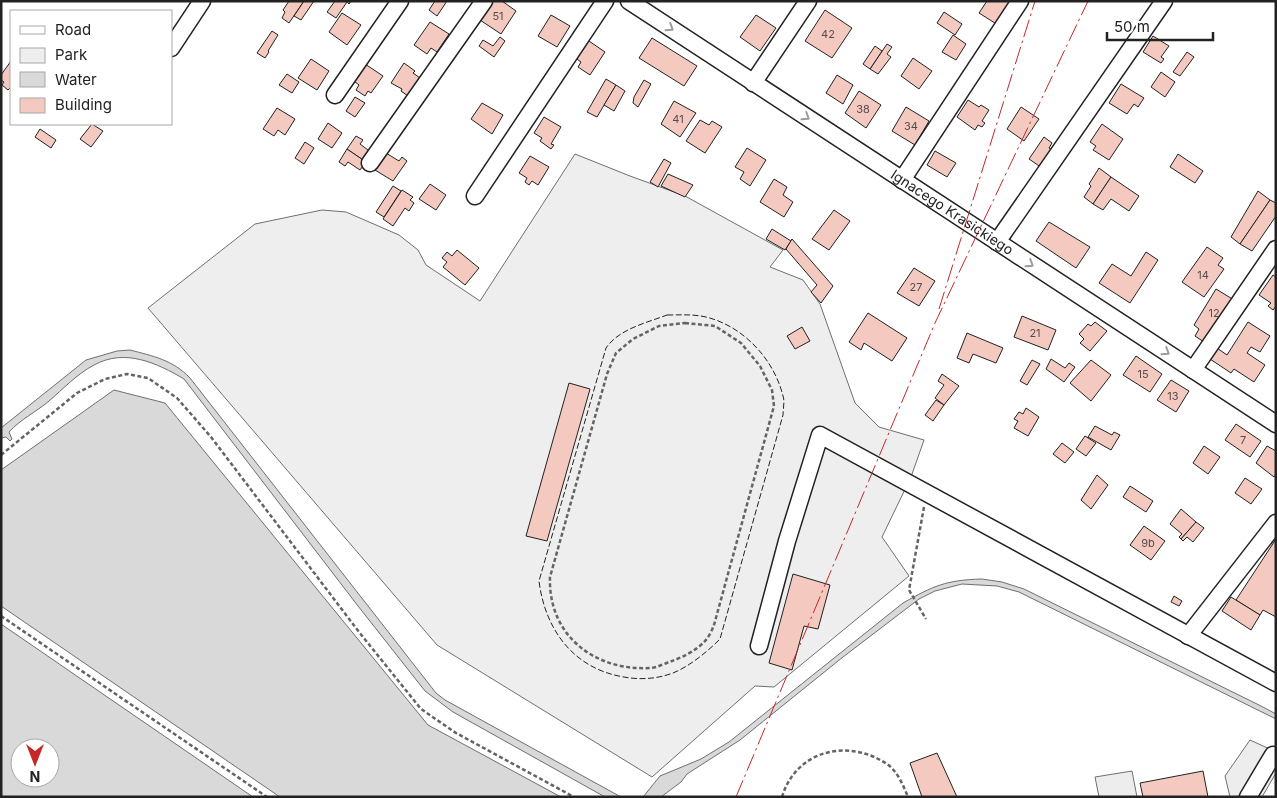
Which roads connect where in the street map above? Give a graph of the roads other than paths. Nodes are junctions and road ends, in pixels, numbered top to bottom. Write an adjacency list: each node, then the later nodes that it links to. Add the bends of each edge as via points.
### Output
1 (202, 1): 9 (street)
2 (400, 1): 11 (street)
3 (484, 1): 12 (street)
4 (605, 1): 14 (street)
5 (630, 1): 10 (street, Ignacego Krasickiego, one-way to 10)
6 (808, 1): 10 (street)
7 (1020, 1): 13 (street)
8 (1164, 1): 15 (street)
9 (172, 46)
10 (753, 83): 13 (street, Ignacego Krasickiego, one-way to 13)
11 (335, 95)
12 (370, 163)
13 (902, 180): 15 (street, Ignacego Krasickiego)
14 (475, 196)
15 (997, 242): 17 (street, Ignacego Krasickiego, one-way to 17)
16 (1276, 249): 17 (street)
17 (1193, 370): 18 (street, Ignacego Krasickiego)
18 (1276, 424)
19 (1276, 523): 20 (street)
20 (1188, 636): 21 (street, via 820,435); 22 (street)
21 (759, 646)
22 (1276, 683)
23 (1273, 755): 24 (street)
24 (1248, 797)

